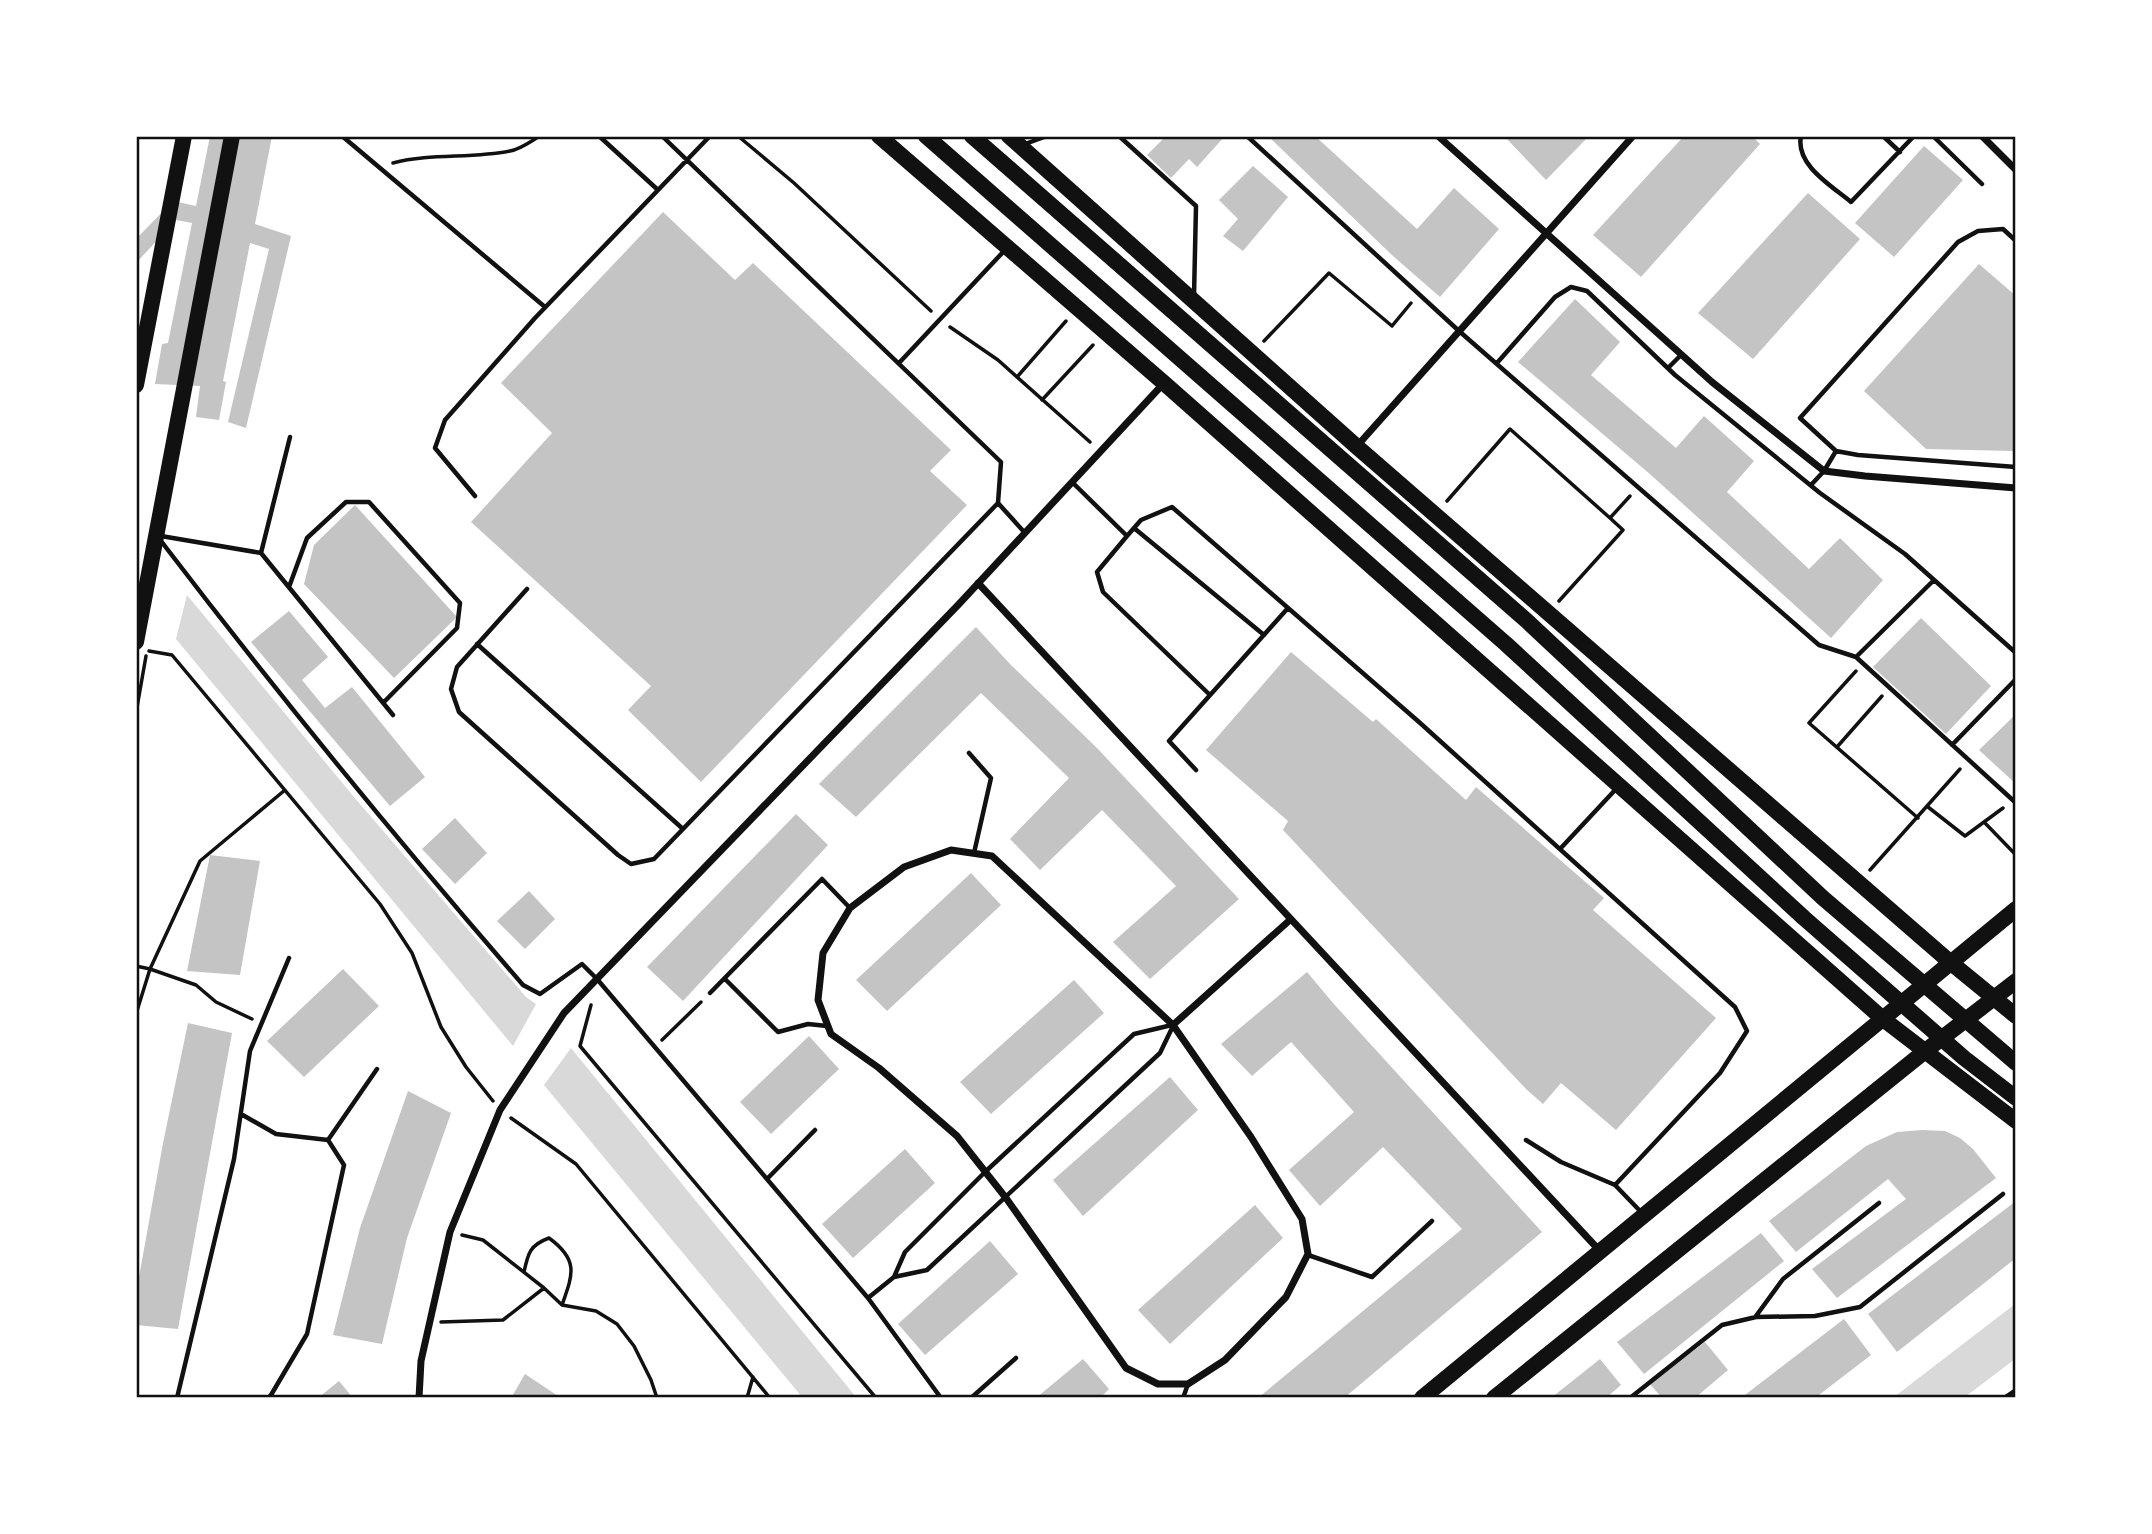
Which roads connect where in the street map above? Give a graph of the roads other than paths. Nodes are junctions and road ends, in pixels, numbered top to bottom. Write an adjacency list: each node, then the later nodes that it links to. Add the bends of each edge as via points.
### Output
1 (184, 136): 37 (main road)
2 (232, 136): 50 (main road)
3 (342, 136): 30 (lane)
4 (599, 136): 25 (lane)
5 (662, 136): 22 (lane)
6 (710, 136): 22 (lane)
7 (879, 136): 28 (main road)
8 (926, 136): 92 (main road, via 1506,644 1804,918)
9 (972, 136): 90 (main road, via 1527,621 1823,898)
10 (1047, 136): 20 (lane)
11 (1119, 136): 29 (lane, via 1196,206)
12 (1247, 136): 31 (lane)
13 (1438, 136): 26 (street)
14 (1633, 136): 26 (street)
15 (1801, 136): 21 (lane, via 1805,162 1851,202)
16 (1883, 136): 21 (lane)
17 (1914, 136): 21 (lane)
18 (1933, 136): 24 (lane)
19 (1982, 136): 23 (street)
20 (1014, 141): 29 (main road)
21 (1900, 152)
22 (688, 160): 25 (lane); 33 (lane)
23 (2015, 170)
24 (1982, 184)
25 (658, 190): 30 (lane)
26 (1549, 233): 31 (street); 32 (street)
27 (2015, 241): 40 (lane, via 2003,229 1978,231 1958,242 1800,418)
28 (1007, 248): 33 (lane); 36 (main road)
29 (1194, 301): 39 (main road)
30 (545, 307): 46 (lane, via 445,421 435,449)
31 (1459, 331): 34 (lane); 39 (street)
32 (1682, 355): 35 (lane); 42 (street)
33 (899, 363): 47 (lane, via 1001,462)
34 (1497, 364): 35 (lane, via 1555,297 1571,287 1587,291); 62 (lane, via 1819,645)
35 (1668, 368): 44 (lane)
36 (1164, 383): 43 (street); 70 (main road)
37 (136, 385)
38 (290, 437): 52 (lane)
39 (1356, 446): 79 (main road)
40 (1836, 451): 41 (lane); 42 (lane)
41 (2015, 467)
42 (1824, 471): 44 (lane); 45 (street)
43 (1072, 482): 49 (street); 51 (lane)
44 (1811, 485): 53 (lane)
45 (2015, 488)
46 (475, 496)
47 (998, 503): 49 (lane); 72 (lane)
48 (1134, 528): 51 (lane); 57 (lane, via 1141,520 1172,507); 58 (lane)
49 (1025, 533): 54 (street)
50 (156, 536): 52 (lane); 60 (main road); 80 (lane, via 408,853 523,985 540,994 582,964)
51 (1127, 536): 64 (lane, via 1097,572 1103,592)
52 (261, 553): 55 (lane)
53 (1934, 580): 61 (lane); 62 (lane)
54 (978, 583): 77 (street); 80 (street)
55 (289, 587): 65 (lane); 65 (lane, via 307,538 346,502 369,502 460,603 457,628)
56 (527, 589): 59 (lane)
57 (1289, 608): 58 (lane); 73 (lane)
58 (1264, 635): 64 (lane)
59 (477, 644): 72 (lane); 72 (lane, via 457,667 451,689 459,712 598,837 631,864 654,859)
60 (142, 646)
61 (2015, 653)
62 (1856, 657): 67 (lane)
63 (2015, 679): 67 (lane)
64 (1210, 695): 69 (lane, via 1169,741)
65 (383, 703): 66 (lane)
66 (393, 715)
67 (1952, 745): 71 (lane)
68 (969, 753): 74 (lane, via 990,778)
69 (1196, 770)
70 (1619, 785): 73 (lane); 86 (main road)
71 (2014, 802)
72 (683, 829)
73 (1559, 849): 100 (lane, via 1735,1007 1747,1031 1720,1073)
74 (974, 853): 75 (street, via 951,850 904,867); 87 (street, via 992,856)
75 (850, 908): 81 (lane, via 822,879); 88 (street, via 823,953 818,1000)
76 (2015, 909): 79 (main road)
77 (1292, 919): 87 (street); 106 (street)
78 (289, 958): 93 (lane, via 250,1051)
79 (1950, 962): 84 (main road); 86 (main road)
80 (597, 979): 99 (lane); 116 (street, via 564,1013 500,1110 450,1232 421,1361)
81 (725, 979): 83 (lane); 88 (lane, via 778,1032 808,1024)
82 (2015, 981): 84 (main road)
83 (710, 993)
84 (1994, 999): 85 (main road); 89 (main road)
85 (2015, 1016)
86 (1884, 1019): 89 (main road); 104 (main road)
87 (1173, 1025): 98 (lane, via 1134,1034); 102 (lane, via 1160,1053); 107 (street, via 1302,1219)
88 (828, 1026): 98 (street, via 831,1034 879,1068 957,1136)
89 (1924, 1052): 94 (main road); 121 (main road)
90 (2015, 1063)
91 (377, 1069): 96 (lane)
92 (2015, 1098)
93 (241, 1114): 96 (lane, via 276,1134); 114 (lane)
94 (2015, 1121)
95 (815, 1130): 99 (lane)
96 (328, 1140): 115 (lane, via 344,1166 307,1334)
97 (1526, 1140): 100 (lane, via 1561,1162)
98 (985, 1171): 102 (street); 108 (lane, via 905,1252)
99 (767, 1179): 109 (lane)
100 (1615, 1185): 104 (lane)
101 (2003, 1194): 110 (lane, via 1860,1307 1815,1316)
102 (1006, 1198): 108 (lane, via 927,1270); 112 (street, via 1126,1367 1158,1384)
103 (1879, 1203): 110 (lane, via 1783,1279)
104 (1643, 1214): 106 (main road)
105 (1432, 1221): 107 (lane, via 1372,1278)
106 (1599, 1250): 120 (main road)
107 (1308, 1254): 112 (street, via 1286,1297 1225,1360)
108 (894, 1277): 109 (lane)
109 (868, 1298): 117 (lane)
110 (1756, 1317): 122 (lane, via 1722,1325)
111 (1016, 1358): 118 (lane)
112 (1188, 1384): 119 (lane)
113 (2015, 1390): 123 (lane)
114 (177, 1398)
115 (268, 1398)
116 (419, 1398)
117 (941, 1398)
118 (971, 1398)
119 (1183, 1398)
120 (1422, 1398)
121 (1494, 1398)
122 (1630, 1398)
123 (2004, 1398)

